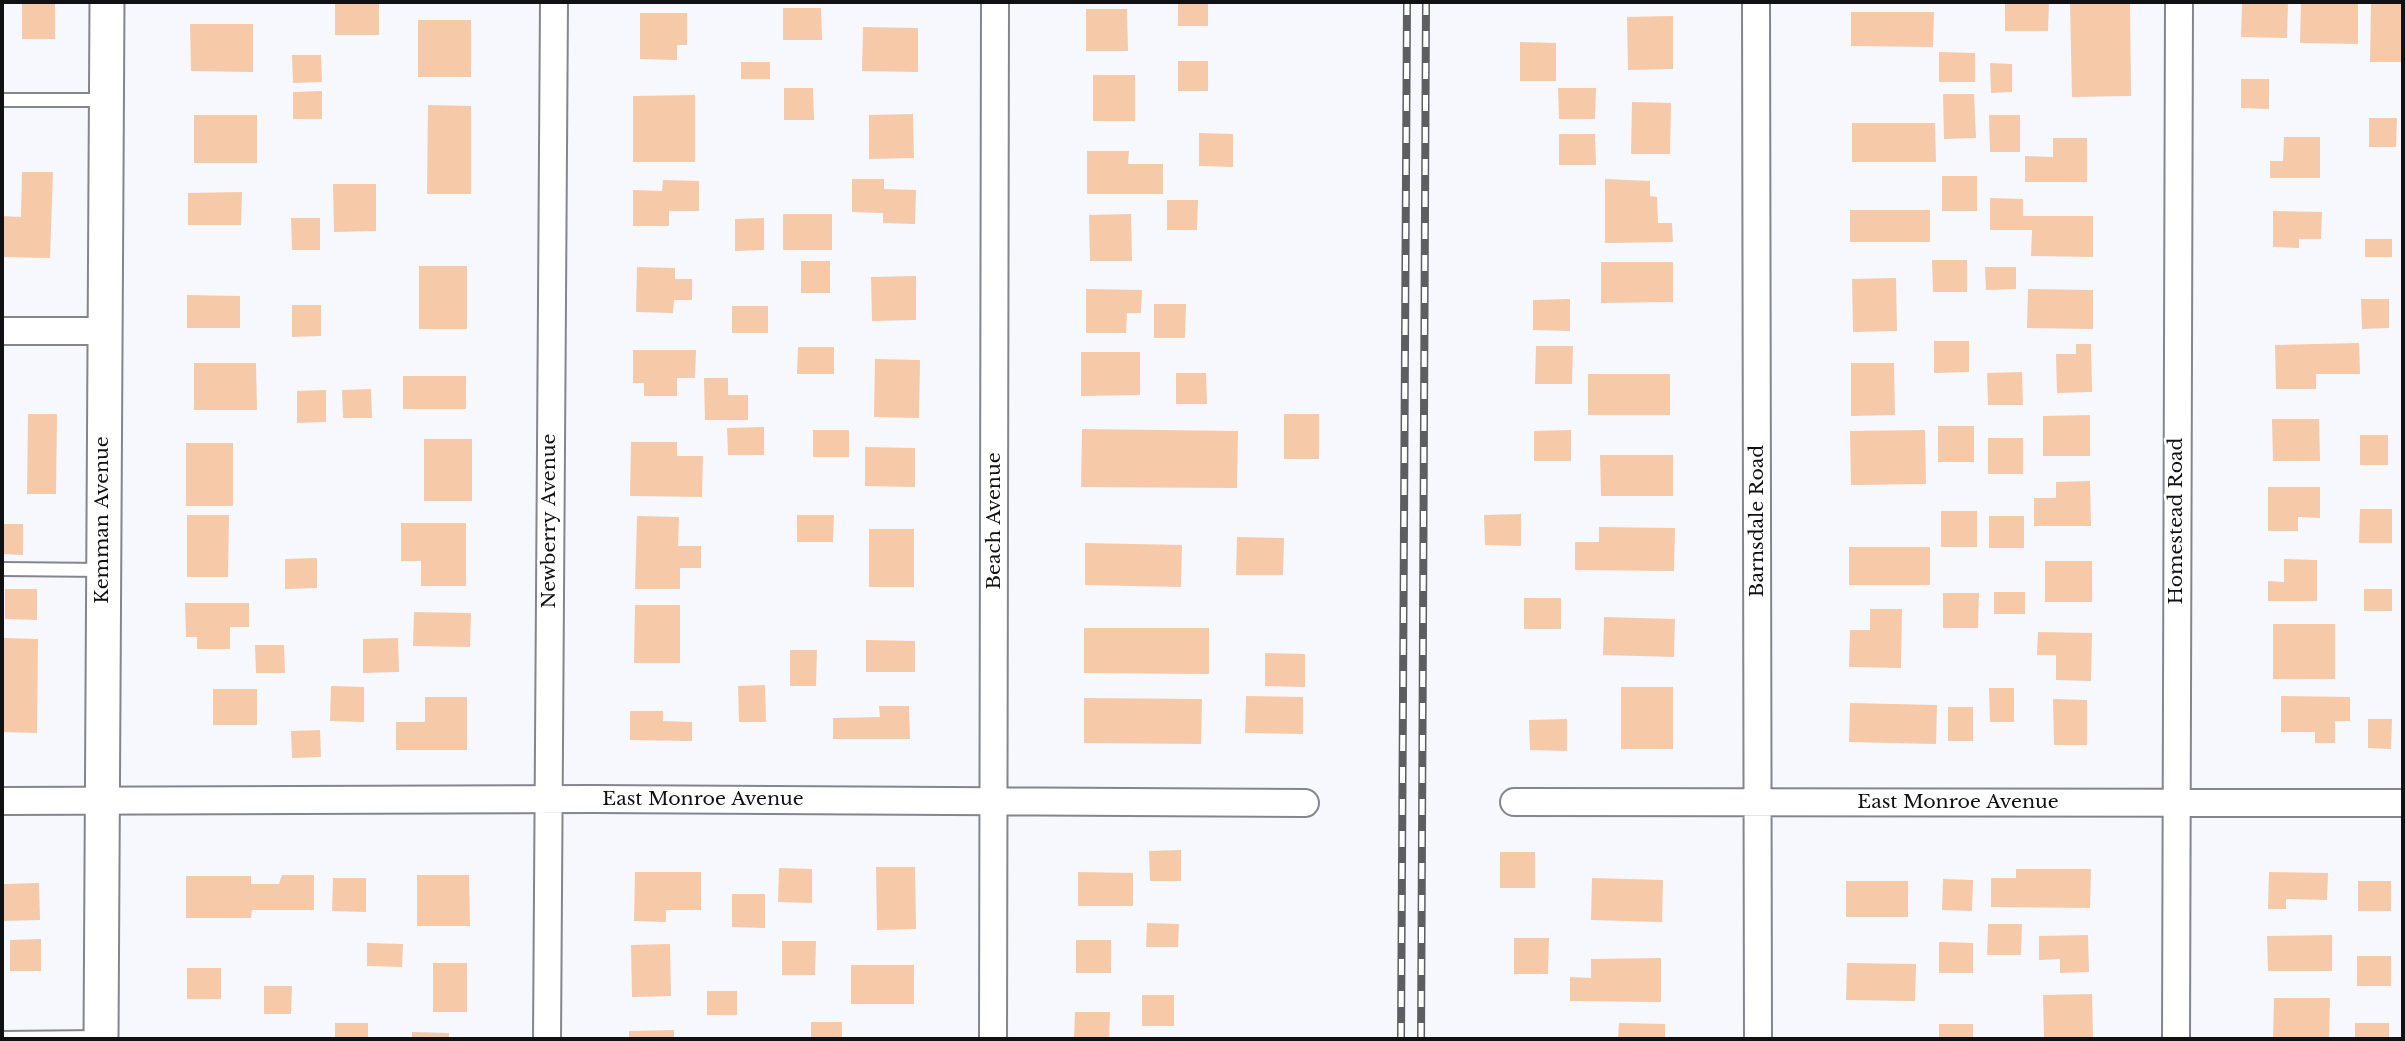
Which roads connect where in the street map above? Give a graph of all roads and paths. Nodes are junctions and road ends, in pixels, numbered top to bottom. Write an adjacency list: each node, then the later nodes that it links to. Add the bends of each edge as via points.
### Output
1 (107, 2): 7 (street, Kemman Avenue)
2 (554, 2): 12 (street, Newberry Avenue)
3 (995, 2): 13 (street, Beach Avenue)
4 (1756, 2): 17 (street, Barnsdale Road)
5 (2179, 2): 20 (street, Homestead Road)
6 (2, 100): 7 (lane)
7 (106, 100): 9 (street, Kemman Avenue)
8 (2, 331): 9 (street)
9 (104, 331): 11 (street, Kemman Avenue)
10 (2, 569): 11 (lane)
11 (103, 570): 15 (street, Kemman Avenue)
12 (549, 799): 13 (street, East Monroe Avenue); 15 (street, East Monroe Avenue); 23 (street, Newberry Avenue)
13 (994, 800): 18 (street, East Monroe Avenue); 24 (street, Beach Avenue)
14 (2, 801): 15 (street, East Monroe Avenue)
15 (102, 801): 22 (street, Kemman Avenue)
16 (1514, 802): 17 (street, East Monroe Avenue)
17 (1759, 802): 20 (street, East Monroe Avenue); 25 (street, Barnsdale Road)
18 (1305, 803)
19 (2403, 803): 20 (street, East Monroe Avenue)
20 (2177, 804): 26 (street, Homestead Road)
21 (2, 1038): 22 (lane)
22 (101, 1038)
23 (547, 1039)
24 (993, 1039)
25 (1758, 1039)
26 (2176, 1039)

